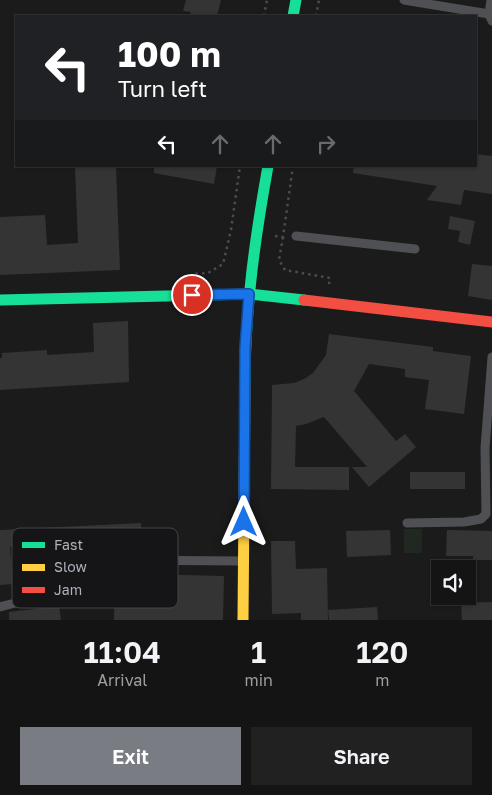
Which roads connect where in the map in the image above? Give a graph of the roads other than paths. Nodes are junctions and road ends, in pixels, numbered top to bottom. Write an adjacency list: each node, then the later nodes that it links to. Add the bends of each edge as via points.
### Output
1 (296, 0): 4 (street)
2 (404, 0): 5 (lane)
3 (491, 0): 5 (lane)
4 (293, 15)
5 (490, 17)
6 (268, 167): 9 (street)
7 (296, 236): 8 (lane)
8 (415, 249)
9 (249, 294): 10 (street); 11 (street); 15 (street, via 245,348)
10 (0, 300)
11 (492, 322)
12 (492, 357): 13 (lane, via 485,448 486,514 481,519 464,522)
13 (408, 523)
14 (178, 561): 15 (lane)
15 (244, 561): 16 (street)
16 (243, 620)

